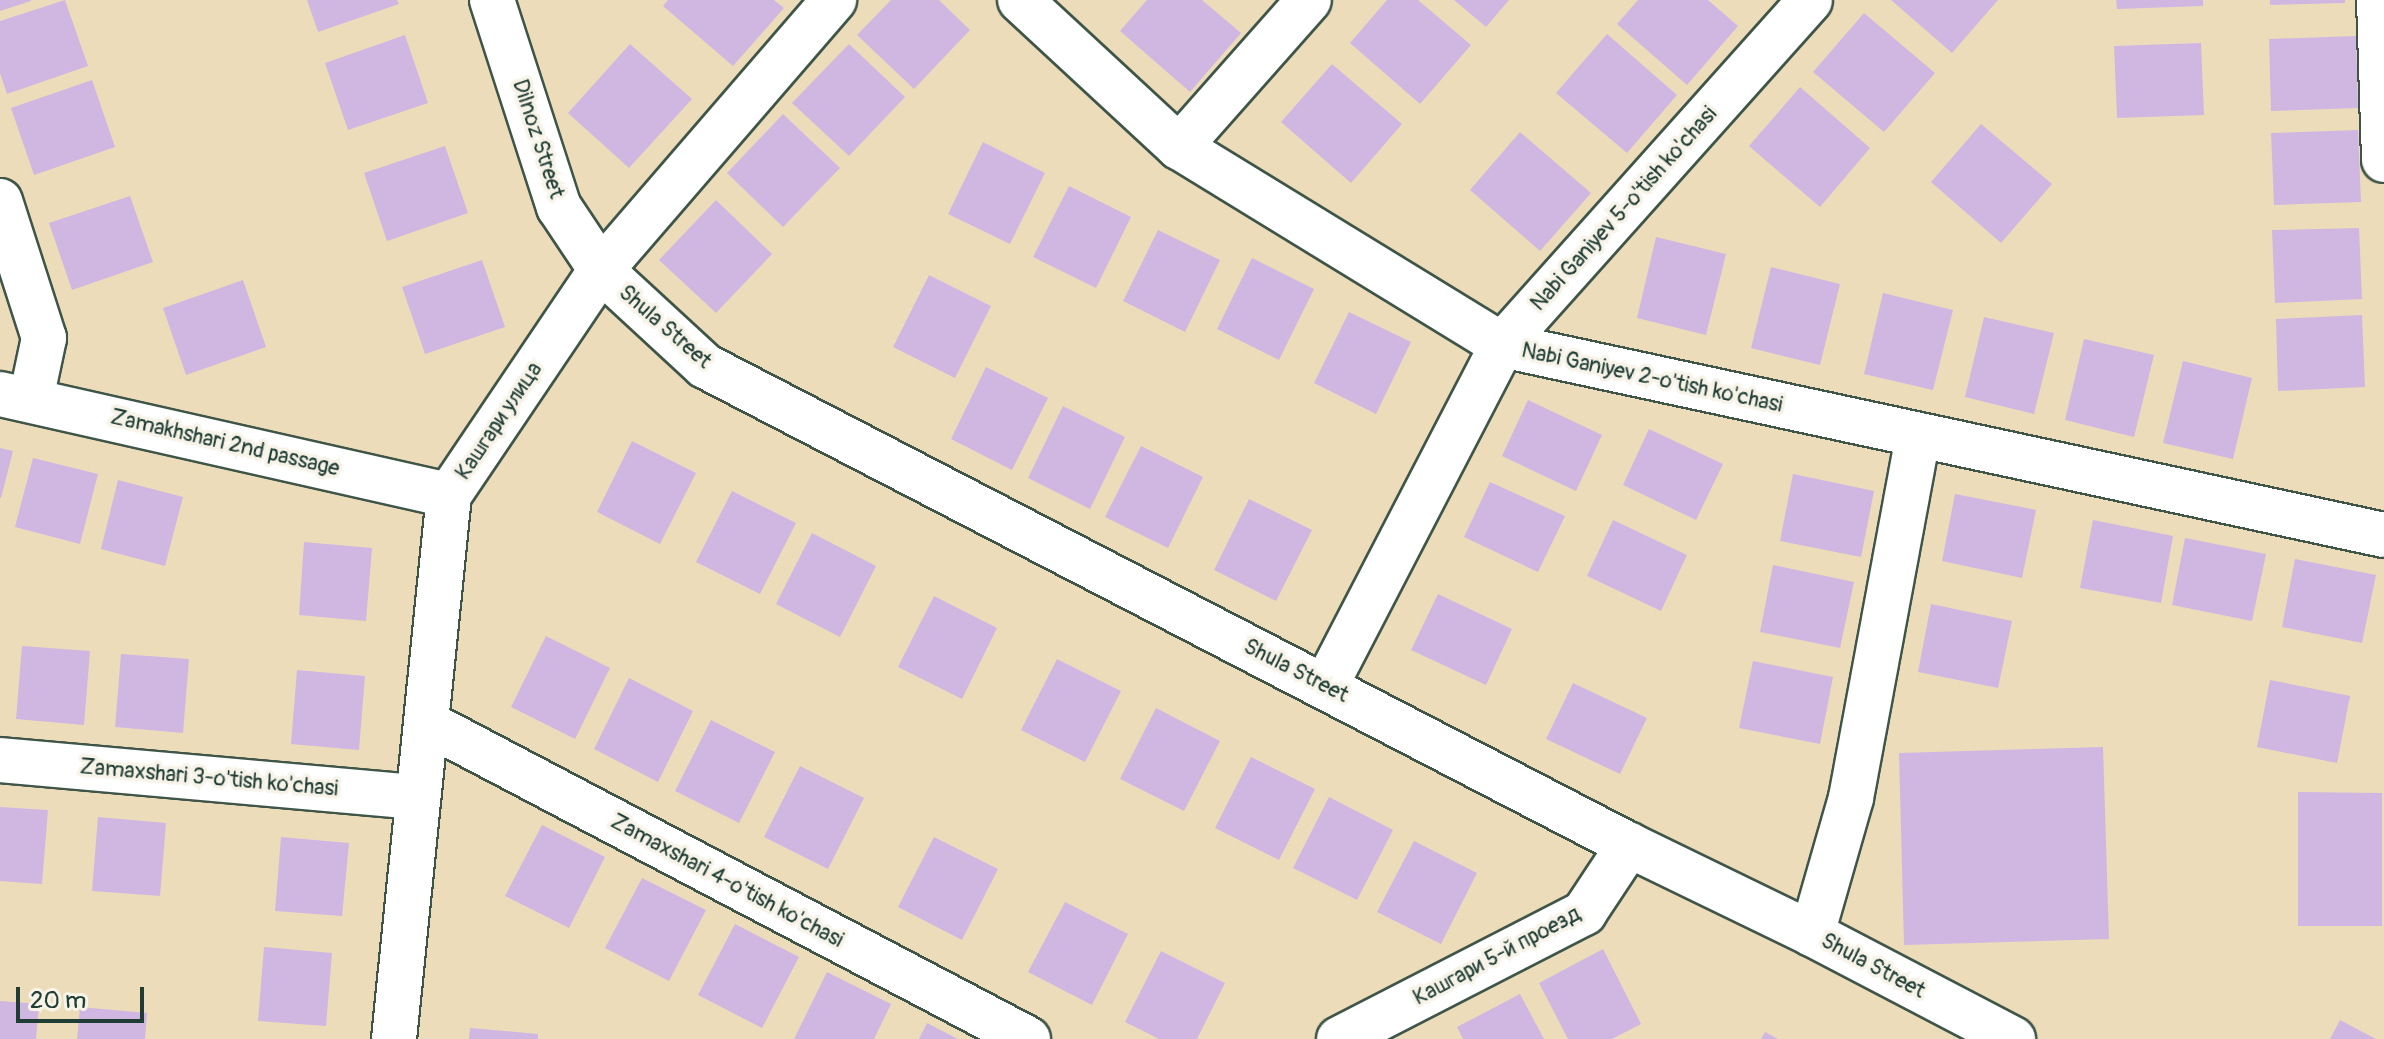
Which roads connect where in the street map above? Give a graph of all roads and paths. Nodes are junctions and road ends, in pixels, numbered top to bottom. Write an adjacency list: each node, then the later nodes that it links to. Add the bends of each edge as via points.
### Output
1 (492, 0): 11 (street, Dilnoz Street, via 559,207)
2 (834, 0): 11 (street, Кашгари улица)
3 (1020, 0): 8 (street, Nabi Ganiyev 2-o'tish ko'chasi)
4 (1309, 0): 8 (street)
5 (1810, 0): 12 (street, Nabi Ganiyev 5-o'tish ko'chasi)
6 (2379, 0): 7 (street)
7 (2383, 100): 9 (street)
8 (1179, 147): 12 (street, Nabi Ganiyev 2-o'tish ko'chasi)
9 (2384, 160)
10 (0, 201): 13 (street, via 44,338)
11 (601, 270): 15 (street, Кашгари улица); 17 (street, Shula Street, via 705,366)
12 (1502, 345): 14 (street, Nabi Ganiyev 2-o'tish ko'chasi); 17 (street, Nabi Ganiyev 5-o'tish ko'chasi)
13 (16, 396): 15 (street, Zamakhshari 2nd passage)
14 (1918, 435): 16 (street, Nabi Ganiyev 2-o'tish ko'chasi); 22 (street, via 1851,798)
15 (449, 495): 18 (street, Кашгари улица)
16 (2384, 535)
17 (1325, 687): 21 (street, Shula Street)
18 (427, 723): 20 (street, Кашгари улица); 24 (street, Zamaxshari 4-o'tish ko'chasi)
19 (0, 760): 20 (street, Zamaxshari 3-o'tish ko'chasi)
20 (417, 797): 23 (street, Кашгари улица)
21 (1629, 845): 22 (street, Shula Street); 25 (street, Кашгари 5-й проезд, via 1584,913)
22 (1812, 934): 26 (street, Shula Street)
23 (394, 1039)
24 (1028, 1039)
25 (1339, 1039)
26 (2013, 1039)

